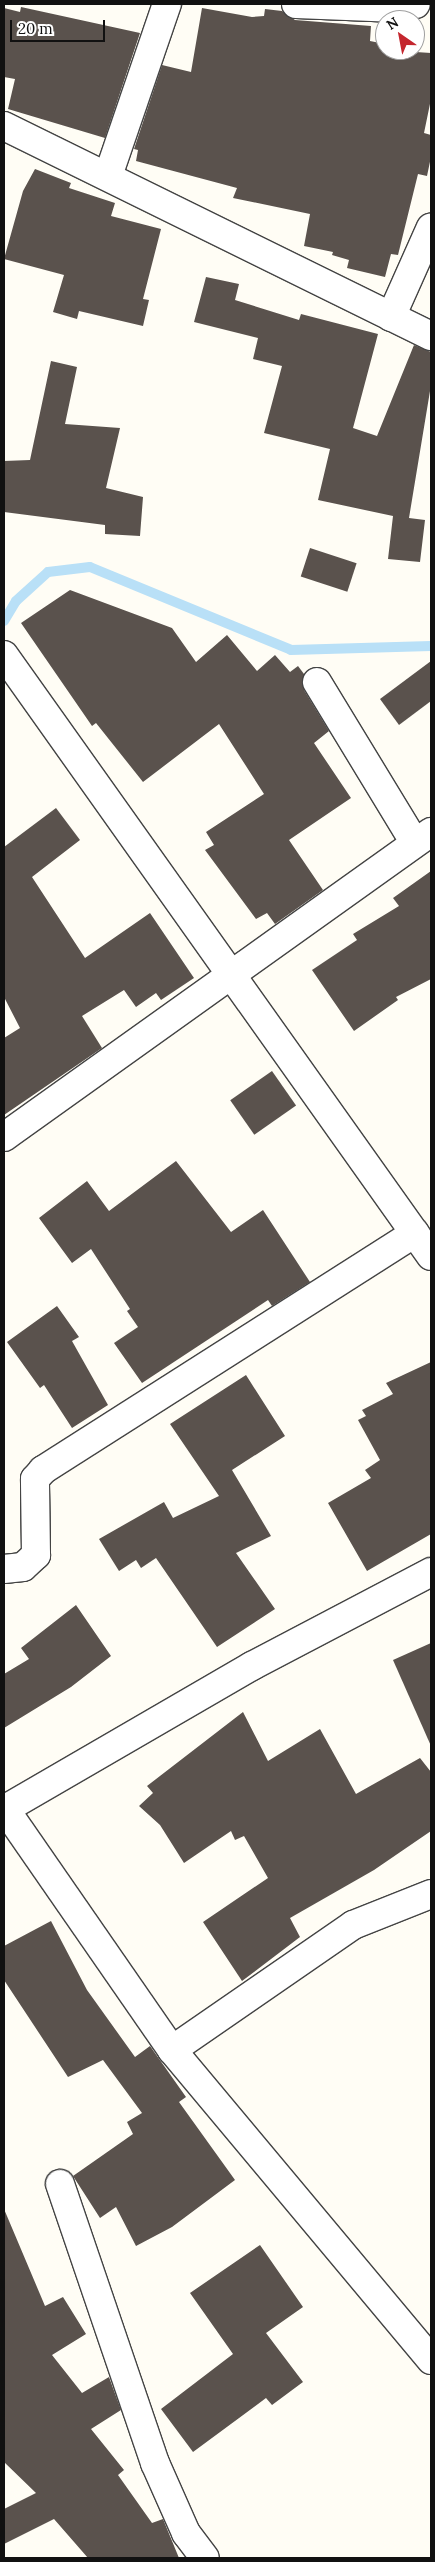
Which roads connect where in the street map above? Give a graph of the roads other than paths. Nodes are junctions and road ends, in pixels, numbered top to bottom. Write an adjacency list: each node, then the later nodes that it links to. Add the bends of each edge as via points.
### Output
1 (166, 4): 5 (street)
2 (296, 4): 3 (street, via 397,8)
3 (416, 4)
4 (4, 126): 5 (street)
5 (108, 176): 7 (street)
6 (431, 227): 7 (street)
7 (390, 317): 8 (street)
8 (431, 336)
9 (4, 655): 12 (street)
10 (318, 682): 11 (street)
11 (423, 837): 12 (street)
12 (231, 974): 13 (street); 14 (street)
13 (4, 1137)
14 (415, 1233): 15 (street); 16 (street, via 43,1470 35,1479 36,1555 23,1567)
15 (431, 1256)
16 (4, 1569)
17 (431, 1572): 19 (street, via 252,1666 5,1809)
18 (431, 1894): 19 (street, via 353,1925)
19 (172, 2050): 21 (street)
20 (60, 2184): 22 (street, via 155,2463 186,2533)
21 (431, 2360)
22 (205, 2558)

